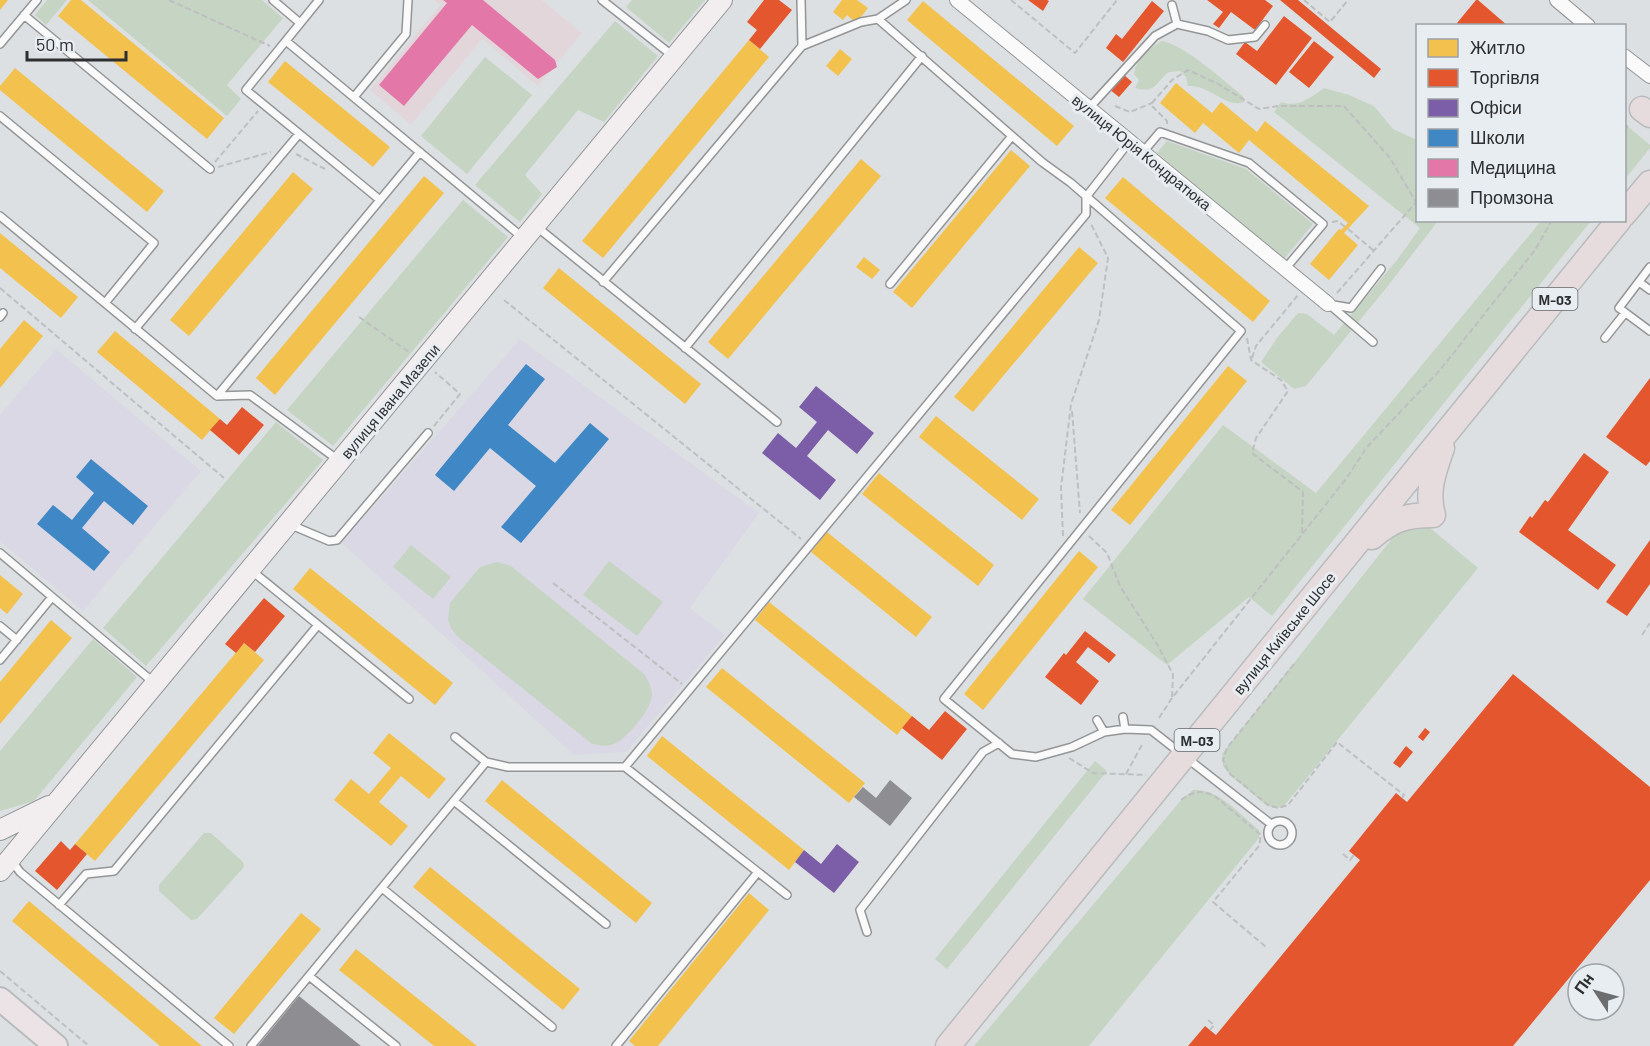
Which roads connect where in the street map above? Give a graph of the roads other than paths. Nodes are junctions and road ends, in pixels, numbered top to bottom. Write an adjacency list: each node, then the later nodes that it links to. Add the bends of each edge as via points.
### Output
1 (37, 0): 12 (lane)
2 (273, 0): 14 (lane)
3 (319, 0): 14 (lane)
4 (408, 0): 25 (lane, via 406,34)
5 (602, 0): 22 (lane)
6 (723, 0): 22 (main road, вулиця Івана Мазепи)
7 (801, 0): 20 (lane)
8 (906, 0): 13 (lane)
9 (957, 0): 26 (street, вулиця Юрія Кондратюка)
10 (1566, 3): 16 (street)
11 (1172, 5): 15 (lane)
12 (24, 15): 19 (lane); 33 (lane)
13 (879, 19): 20 (lane, via 861,22); 21 (lane)
14 (300, 23): 18 (lane)
15 (1177, 24): 17 (lane, via 1208,30 1228,40 1255,37); 26 (lane, via 1155,36)
16 (1586, 24)
17 (1264, 25)
18 (286, 40): 25 (lane); 28 (lane, via 246,90)
19 (0, 44)
20 (802, 46): 44 (lane)
21 (921, 56): 29 (lane); 55 (lane)
22 (675, 57): 40 (main road, вулиця Івана Мазепи)
23 (1626, 58): 24 (street)
24 (1650, 76)
25 (354, 97): 31 (lane)
26 (1089, 108): 30 (street, вулиця Юрія Кондратюка)
27 (0, 116): 48 (lane, via 154,243)
28 (299, 134): 36 (lane); 51 (lane)
29 (1012, 136): 35 (lane); 46 (lane)
30 (1129, 142): 32 (street, вулиця Юрія Кондратюка); 35 (lane)
31 (420, 152): 36 (lane); 40 (lane)
32 (1143, 152): 42 (street, вулиця Юрія Кондратюка); 42 (lane, via 1160,132 1249,163 1323,224)
33 (210, 169)
34 (1650, 183): 37 (highway)
35 (1086, 197): 77 (lane, via 1241,331 944,699); 80 (lane, via 1086,213)
36 (380, 200): 56 (lane)
37 (1626, 212)
38 (0, 216): 48 (lane)
39 (1617, 222): 59 (highway, вулиця Київське Шосе / М-03)
40 (530, 232): 44 (lane); 60 (main road, вулиця Івана Мазепи)
41 (1650, 267): 45 (lane)
42 (1285, 269): 49 (street, вулиця Юрія Кондратюка)
43 (1381, 269): 49 (lane, via 1351,308)
44 (603, 282): 55 (lane)
45 (1639, 282): 47 (lane); 50 (lane, via 1618,308)
46 (890, 284)
47 (1650, 290)
48 (105, 303): 51 (lane)
49 (1328, 304): 54 (lane)
50 (1625, 313): 52 (lane); 53 (lane)
51 (135, 328): 56 (lane)
52 (1650, 331)
53 (1605, 338)
54 (1373, 342)
55 (685, 348): 57 (lane)
56 (217, 396): 60 (lane, via 250,395)
57 (777, 422)
58 (428, 433): 61 (lane, via 338,540 329,541)
59 (1446, 434): 64 (highway, вулиця Київське Шосе / М-03); 64 (highway, via 1430,483 1432,515 1398,518)
60 (340, 461): 61 (main road, вулиця Івана Мазепи)
61 (288, 524): 63 (main road, вулиця Івана Мазепи)
62 (0, 553): 65 (lane)
63 (250, 569): 66 (lane); 70 (main road, вулиця Івана Мазепи)
64 (1333, 573): 78 (highway, вулиця Київське Шосе / М-03)
65 (52, 597): 68 (lane); 70 (lane)
66 (318, 625): 71 (lane); 89 (lane, via 114,871 86,874)
67 (0, 626): 68 (lane)
68 (17, 640): 69 (lane)
69 (0, 660)
70 (155, 684): 82 (main road, вулиця Івана Мазепи)
71 (409, 699)
72 (1123, 717): 74 (lane)
73 (1097, 720): 75 (lane)
74 (1125, 729): 75 (lane); 78 (lane, via 1151,730)
75 (1104, 732): 77 (lane, via 1036,758 1012,754)
76 (455, 737): 79 (lane)
77 (999, 743): 91 (lane, via 983,752 860,910)
78 (1184, 756): 83 (lane); 100 (highway, вулиця Київське Шосе / М-03)
79 (486, 762): 80 (lane, via 508,767); 81 (lane)
80 (625, 766): 86 (lane)
81 (454, 801): 87 (lane); 90 (lane)
82 (57, 802): 84 (main road, вулиця Івана Мазепи); 85 (main road, вулиця Івана Мазепи)
83 (1271, 824)
84 (0, 830)
85 (5, 865): 89 (lane, via 20,872)
86 (758, 872): 88 (lane); 99 (lane)
87 (382, 888): 92 (lane); 94 (lane)
88 (787, 895)
89 (59, 905): 96 (lane)
90 (606, 924)
91 (867, 932)
92 (309, 976): 97 (lane); 98 (lane)
93 (0, 999): 95 (main road)
94 (552, 1027)
95 (45, 1040)
96 (229, 1046)
97 (251, 1046)
98 (396, 1046)
99 (616, 1046)
100 (948, 1046)

